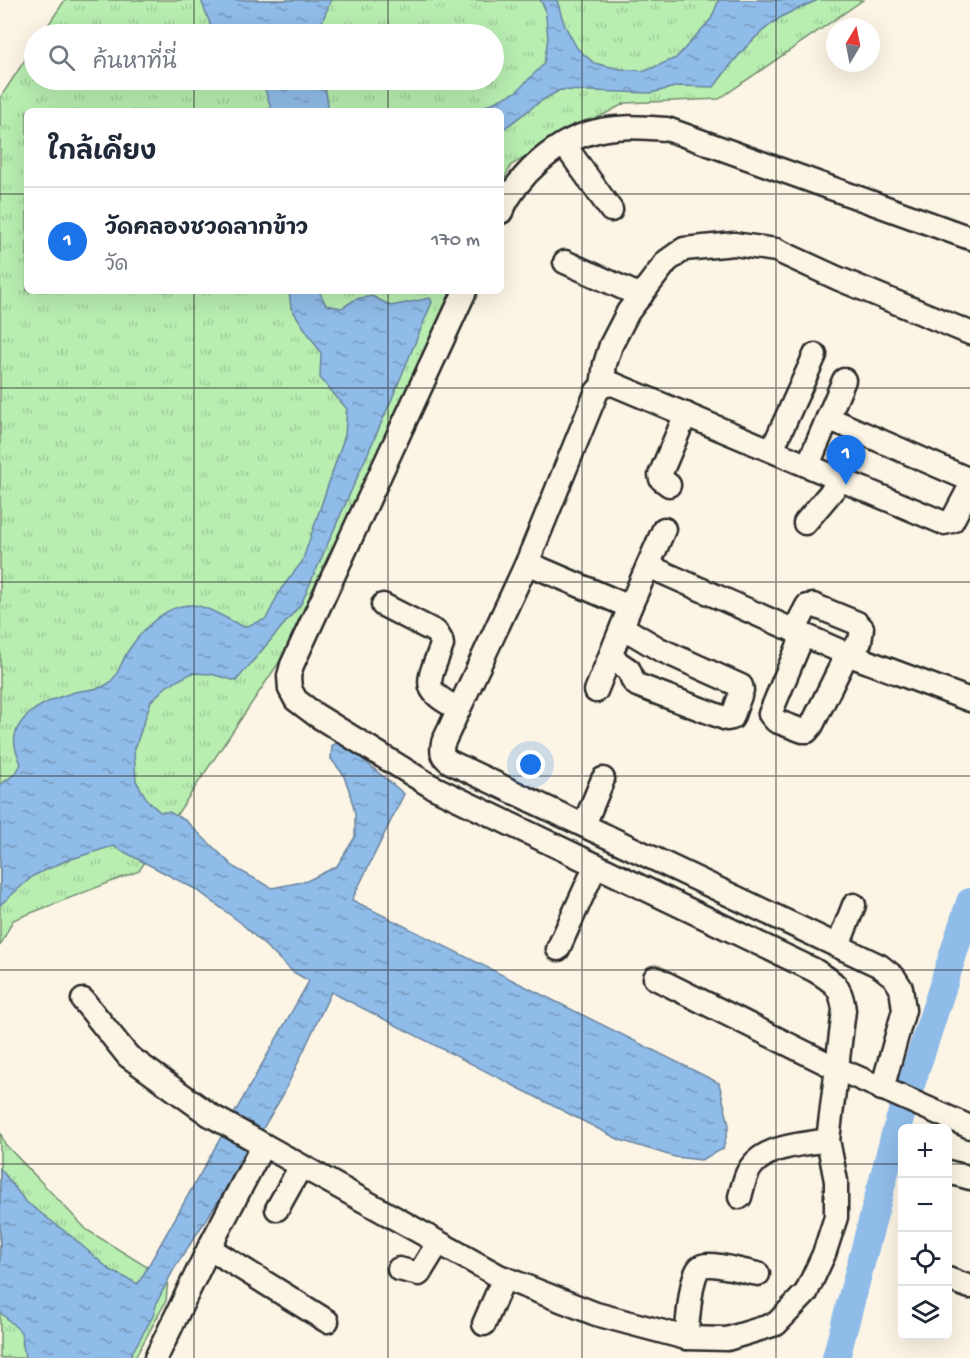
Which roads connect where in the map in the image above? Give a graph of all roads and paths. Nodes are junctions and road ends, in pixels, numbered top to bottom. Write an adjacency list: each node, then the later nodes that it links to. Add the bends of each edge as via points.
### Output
1 (564, 144): 2 (street, via 535,165); 3 (street); 4 (street, via 596,131 667,129)
2 (504, 205)
3 (611, 210)
4 (970, 238)
5 (565, 262): 7 (street)
6 (464, 294): 35 (street, via 292,665 290,689 296,700 316,715 431,786)
7 (641, 296): 8 (street, via 668,261 684,249 734,244 776,250); 11 (street, via 611,345)
8 (970, 333)
9 (815, 355): 14 (street)
10 (844, 380): 13 (street)
11 (602, 386): 12 (street, via 613,384); 21 (street)
12 (686, 414): 14 (street); 17 (street, via 660,475)
13 (828, 418): 15 (street); 18 (street)
14 (772, 450): 15 (street)
15 (808, 465): 16 (street)
16 (842, 479): 18 (street, via 944,523 952,521); 19 (street)
17 (669, 484)
18 (968, 493)
19 (805, 523)
20 (664, 529): 22 (street)
21 (527, 563): 24 (street); 30 (street)
22 (648, 566): 24 (street); 25 (street)
23 (383, 605): 30 (street, via 436,632 442,645 430,679 431,690)
24 (626, 617): 27 (street); 27 (street, via 659,649 741,686 735,713 727,719 637,685 629,670)
25 (798, 633): 26 (street); 26 (street, via 807,606 857,623 862,636); 26 (street, via 771,709 776,721 807,731)
26 (847, 654): 29 (street)
27 (610, 657): 28 (street)
28 (596, 692)
29 (970, 700)
30 (459, 709): 33 (street, via 443,743 443,756)
31 (506, 769): 33 (street, via 513,777)
32 (603, 780): 34 (street)
33 (513, 792): 34 (street)
34 (584, 825): 37 (street)
35 (596, 865): 38 (street); 41 (street, via 835,983 843,997 844,1010)
36 (854, 905): 37 (street)
37 (838, 946): 42 (street, via 880,966 901,988 904,1010)
38 (558, 949)
39 (655, 978): 41 (street)
40 (83, 1000): 45 (street, via 128,1056 210,1115)
41 (836, 1068): 42 (street); 44 (street)
42 (890, 1092): 43 (street)
43 (970, 1126)
44 (828, 1140): 49 (street, via 769,1152 757,1159 746,1175); 60 (street, via 836,1181 836,1216 806,1293 776,1324 727,1339)
45 (260, 1143): 46 (street); 52 (street)
46 (301, 1166): 50 (street); 51 (street)
47 (952, 1173): 48 (street)
48 (970, 1178)
49 (740, 1197)
50 (277, 1209)
51 (438, 1242): 53 (street, via 419,1274); 55 (street)
52 (209, 1248): 58 (street); 61 (street)
53 (399, 1269)
54 (758, 1275): 60 (street, via 714,1266 698,1269 693,1279)
55 (504, 1278): 59 (street); 60 (street, via 596,1314)
56 (952, 1280): 57 (street)
57 (970, 1287)
58 (327, 1321)
59 (484, 1324)
60 (686, 1338)
61 (156, 1358)

